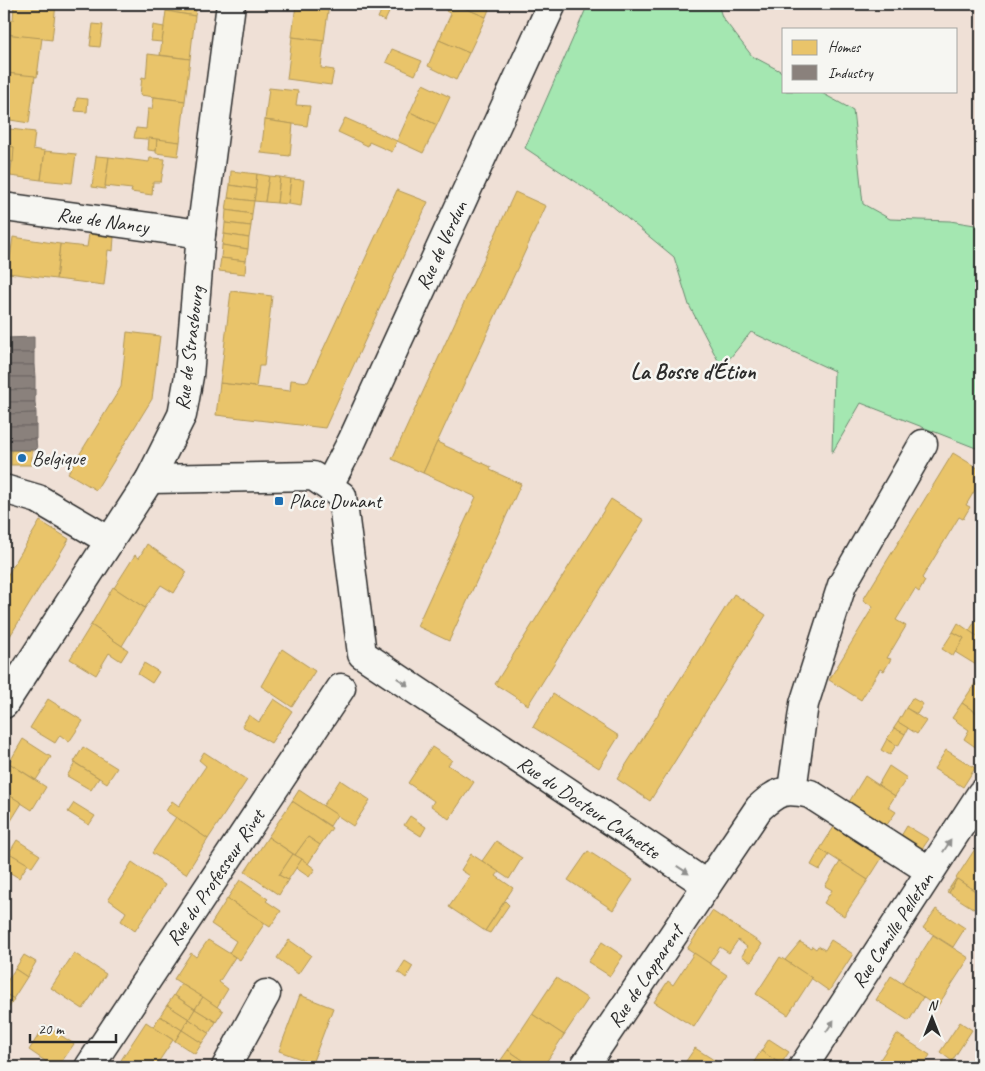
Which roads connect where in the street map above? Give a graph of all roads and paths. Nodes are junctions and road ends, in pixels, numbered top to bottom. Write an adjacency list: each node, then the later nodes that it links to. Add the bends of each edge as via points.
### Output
1 (231, 4): 4 (street, Rue de Strasbourg)
2 (552, 4): 7 (street, Rue de Verdun)
3 (4, 207): 4 (street, Rue de Nancy)
4 (201, 234): 6 (street, Rue de Strasbourg, via 189,376 182,415)
5 (923, 444): 12 (street, via 842,585 804,704)
6 (150, 479): 7 (street, via 313,476); 9 (street, Rue de Strasbourg)
7 (329, 486): 15 (street, Rue du Docteur Calmette, one-way to 15, via 342,496 362,654)
8 (4, 489): 9 (street, via 38,499)
9 (110, 541): 11 (street, Rue de Strasbourg)
10 (341, 688): 17 (street, Rue du Professeur Rivet)
11 (4, 704)
12 (792, 790): 14 (street, via 810,794 829,804); 15 (street, via 775,793 759,808)
13 (981, 794): 14 (street, Rue Camille Pelletan, one-way to 13)
14 (930, 871): 20 (street, Rue Camille Pelletan, one-way to 14)
15 (707, 885): 19 (street, Rue de Lapparent)
16 (266, 994): 18 (street)
17 (89, 1067)
18 (226, 1067)
19 (584, 1067)
20 (803, 1067)

